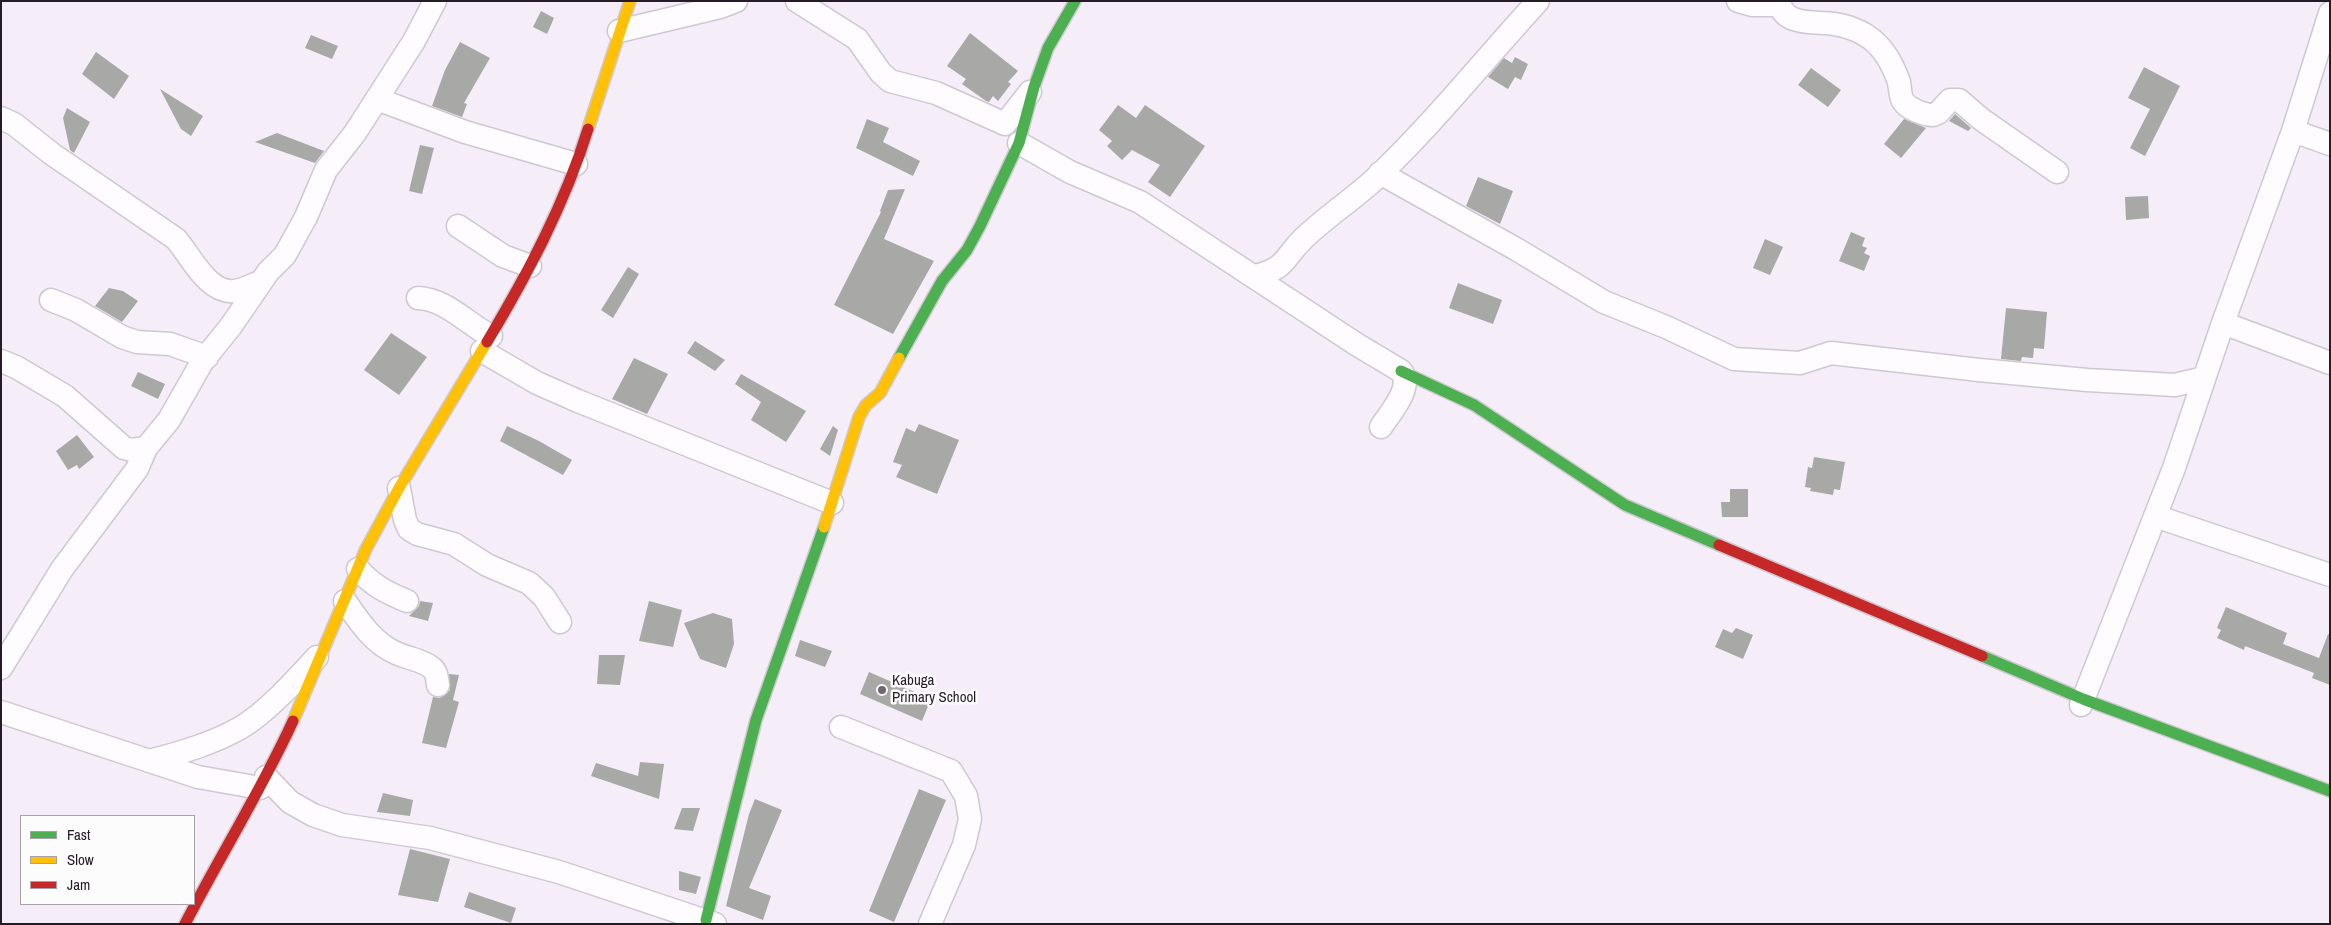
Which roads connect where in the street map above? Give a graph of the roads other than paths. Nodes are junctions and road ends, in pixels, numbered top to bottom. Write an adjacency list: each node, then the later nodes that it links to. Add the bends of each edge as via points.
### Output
1 (435, 1): 12 (street)
2 (630, 1): 10 (street)
3 (736, 1): 10 (street)
4 (797, 1): 11 (street, via 858,39 880,73 890,81 936,93 1001,123 1008,123)
5 (1075, 1): 11 (street, via 1048,48)
6 (1538, 1): 19 (street)
7 (1738, 1): 8 (street, via 1752,5)
8 (1780, 3): 18 (street, via 1784,13 1795,20 1834,24 1867,36 1893,66 1902,100 1908,106 1934,115 1950,100 1959,100)
9 (2330, 14): 14 (street)
10 (619, 31): 17 (street)
11 (1034, 87): 15 (street)
12 (377, 99): 17 (street, via 465,132); 23 (street, via 355,134 326,170 285,255)
13 (1, 118): 23 (street, via 176,239 194,266 219,288 234,291)
14 (2293, 131): 16 (street); 26 (street)
15 (1019, 143): 22 (street, via 1070,172 1140,202); 36 (street, via 967,250 942,281 880,393 866,405 859,417)
16 (2330, 144)
17 (576, 164): 21 (street)
18 (2057, 172)
19 (1380, 173): 22 (street, via 1303,239 1282,265); 32 (street, via 1604,302 1734,360 1800,363 1831,353 2087,380 2175,385)
20 (458, 226): 21 (street, via 503,256)
21 (530, 266): 27 (street)
22 (1255, 276): 31 (street)
23 (260, 282): 28 (street)
24 (418, 298): 27 (street, via 439,302)
25 (51, 300): 28 (street, via 76,310 122,337 138,342 170,344)
26 (2223, 323): 30 (street); 32 (street)
27 (487, 343): 35 (street); 36 (street, via 538,383)
28 (207, 357): 34 (street, via 169,420)
29 (1, 361): 34 (street, via 65,396 124,448)
30 (2330, 363)
31 (1401, 370): 33 (street, via 1406,382); 46 (street, via 1474,405 1625,505)
32 (2204, 378): 37 (street)
33 (1380, 427)
34 (146, 448): 44 (street, via 137,469 62,570)
35 (398, 488): 38 (street); 42 (street, via 409,529 454,544 487,565 529,584 544,597)
36 (832, 503): 52 (street, via 756,720)
37 (2155, 516): 39 (street); 46 (street)
38 (358, 569): 40 (street); 41 (street, via 387,593)
39 (2330, 575)
40 (345, 601): 43 (street); 45 (street, via 374,638 394,652 431,666)
41 (407, 601)
42 (560, 622)
43 (325, 649): 49 (street, via 289,688 242,727 215,740); 50 (street)
44 (1, 668)
45 (438, 685)
46 (2082, 702): 51 (street)
47 (1, 712): 49 (street)
48 (841, 727): 54 (street, via 951,771 966,796 970,819 964,845)
49 (149, 761): 50 (street, via 198,777)
50 (263, 782): 52 (street, via 313,815 342,825 430,838 559,872); 53 (street, via 214,867)
51 (2330, 791)
52 (710, 922)
53 (186, 924)
54 (930, 924)

